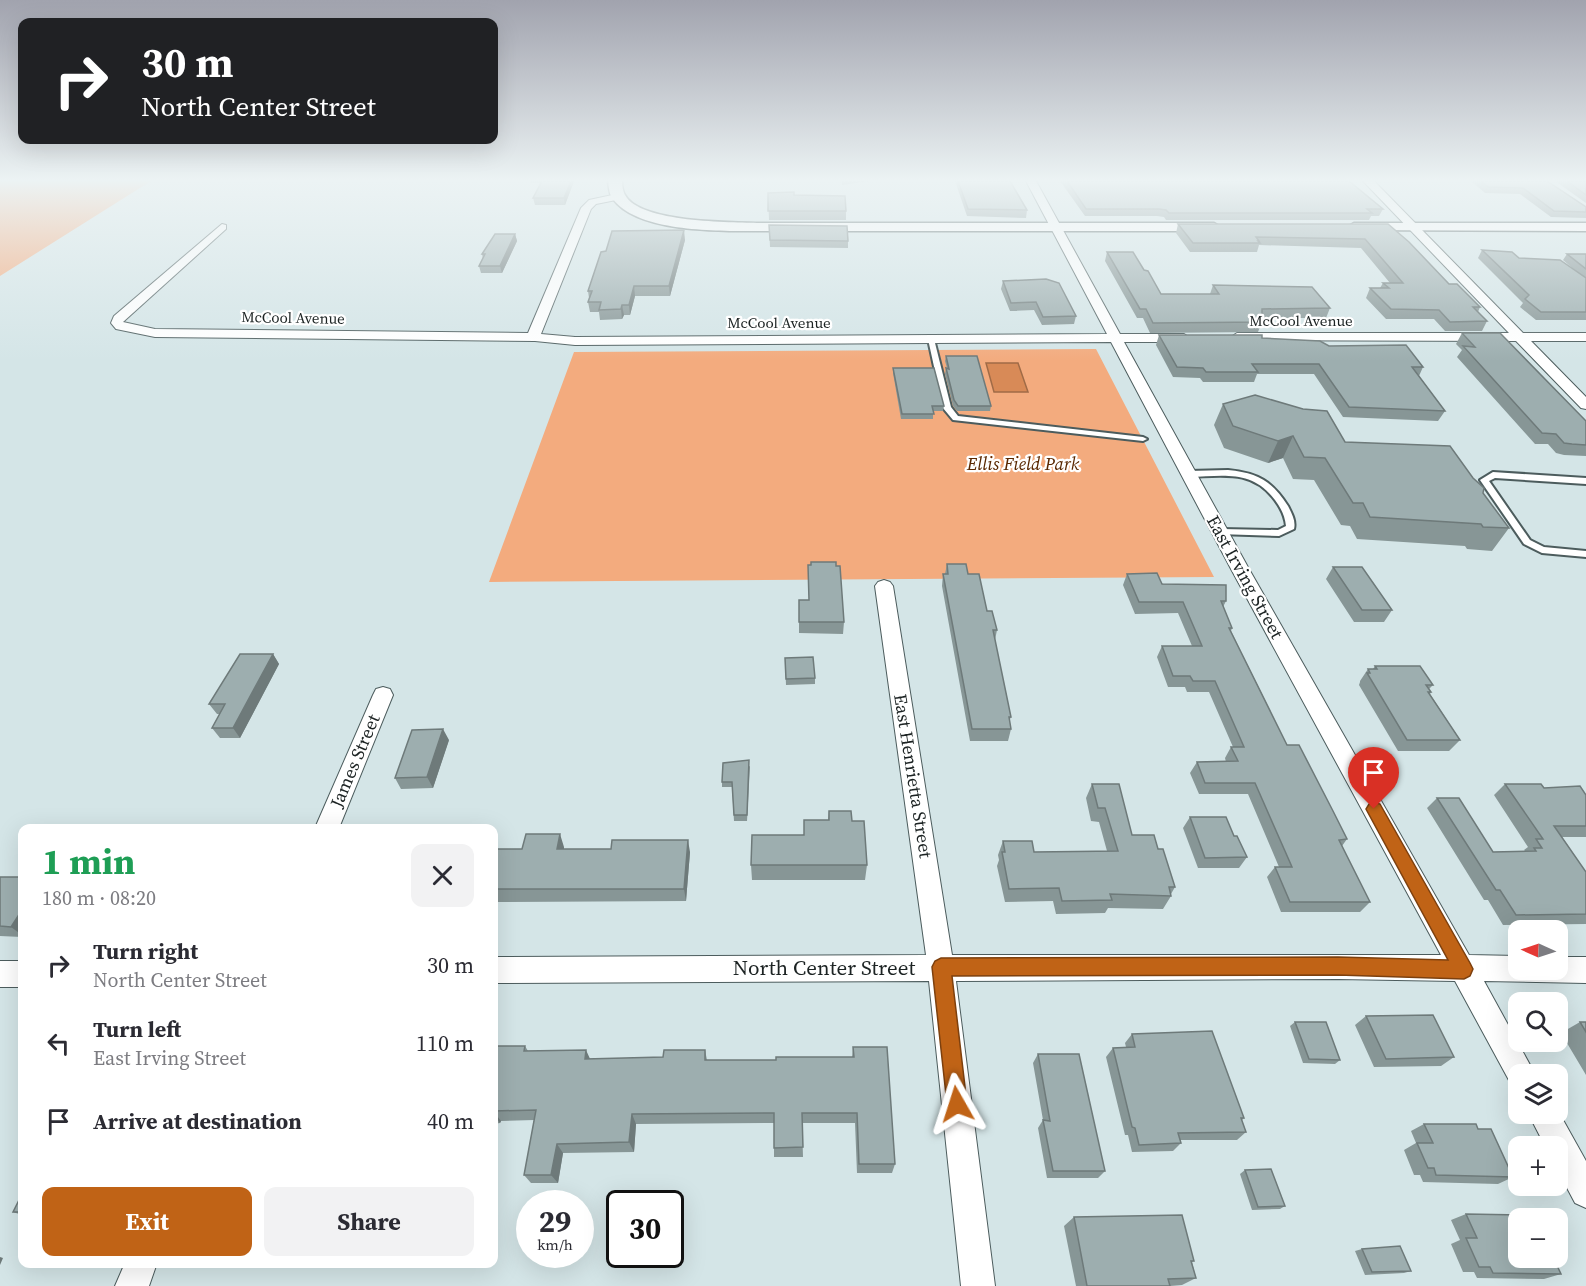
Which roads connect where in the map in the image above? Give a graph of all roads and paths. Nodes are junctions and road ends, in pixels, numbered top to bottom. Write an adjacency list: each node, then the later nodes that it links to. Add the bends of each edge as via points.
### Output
1 (206, 241): 5 (street, McCool Avenue, via 117,323 155,333)
2 (572, 241): 5 (street, via 534,331)
3 (1063, 241): 9 (street, East Irving Street)
4 (1425, 241): 7 (street)
5 (535, 337): 11 (street, McCool Avenue, via 575,341)
6 (1222, 337): 7 (street, McCool Avenue)
7 (1520, 337): 8 (street, McCool Avenue); 12 (street)
8 (1586, 337)
9 (1115, 338): 10 (street, McCool Avenue); 11 (street, McCool Avenue); 14 (street, East Irving Street)
10 (1198, 338)
11 (931, 339): 13 (lane, via 947,408 956,418)
12 (1586, 405)
13 (1143, 439)
14 (1189, 474): 16 (street, East Irving Street); 16 (lane, via 1249,474 1272,489 1290,516 1291,527 1279,533)
15 (1586, 481): 17 (lane, via 1493,475 1484,480 1527,542 1542,550)
16 (1221, 532): 22 (street, East Irving Street)
17 (1586, 554)
18 (884, 586): 21 (street, East Henrietta Street)
19 (383, 695): 20 (street, James Street)
20 (329, 824)
21 (941, 967): 22 (street, North Center Street); 23 (street, North Center Street); 32 (street, East Henrietta Street)
22 (1464, 969): 24 (street, North Center Street); 27 (street, East Irving Street)
23 (498, 970)
24 (1586, 970)
25 (0, 974): 26 (street)
26 (18, 974)
27 (1516, 1064)
28 (1549, 1124): 29 (street)
29 (1586, 1192)
30 (139, 1268): 31 (street)
31 (132, 1286)
32 (978, 1286)

